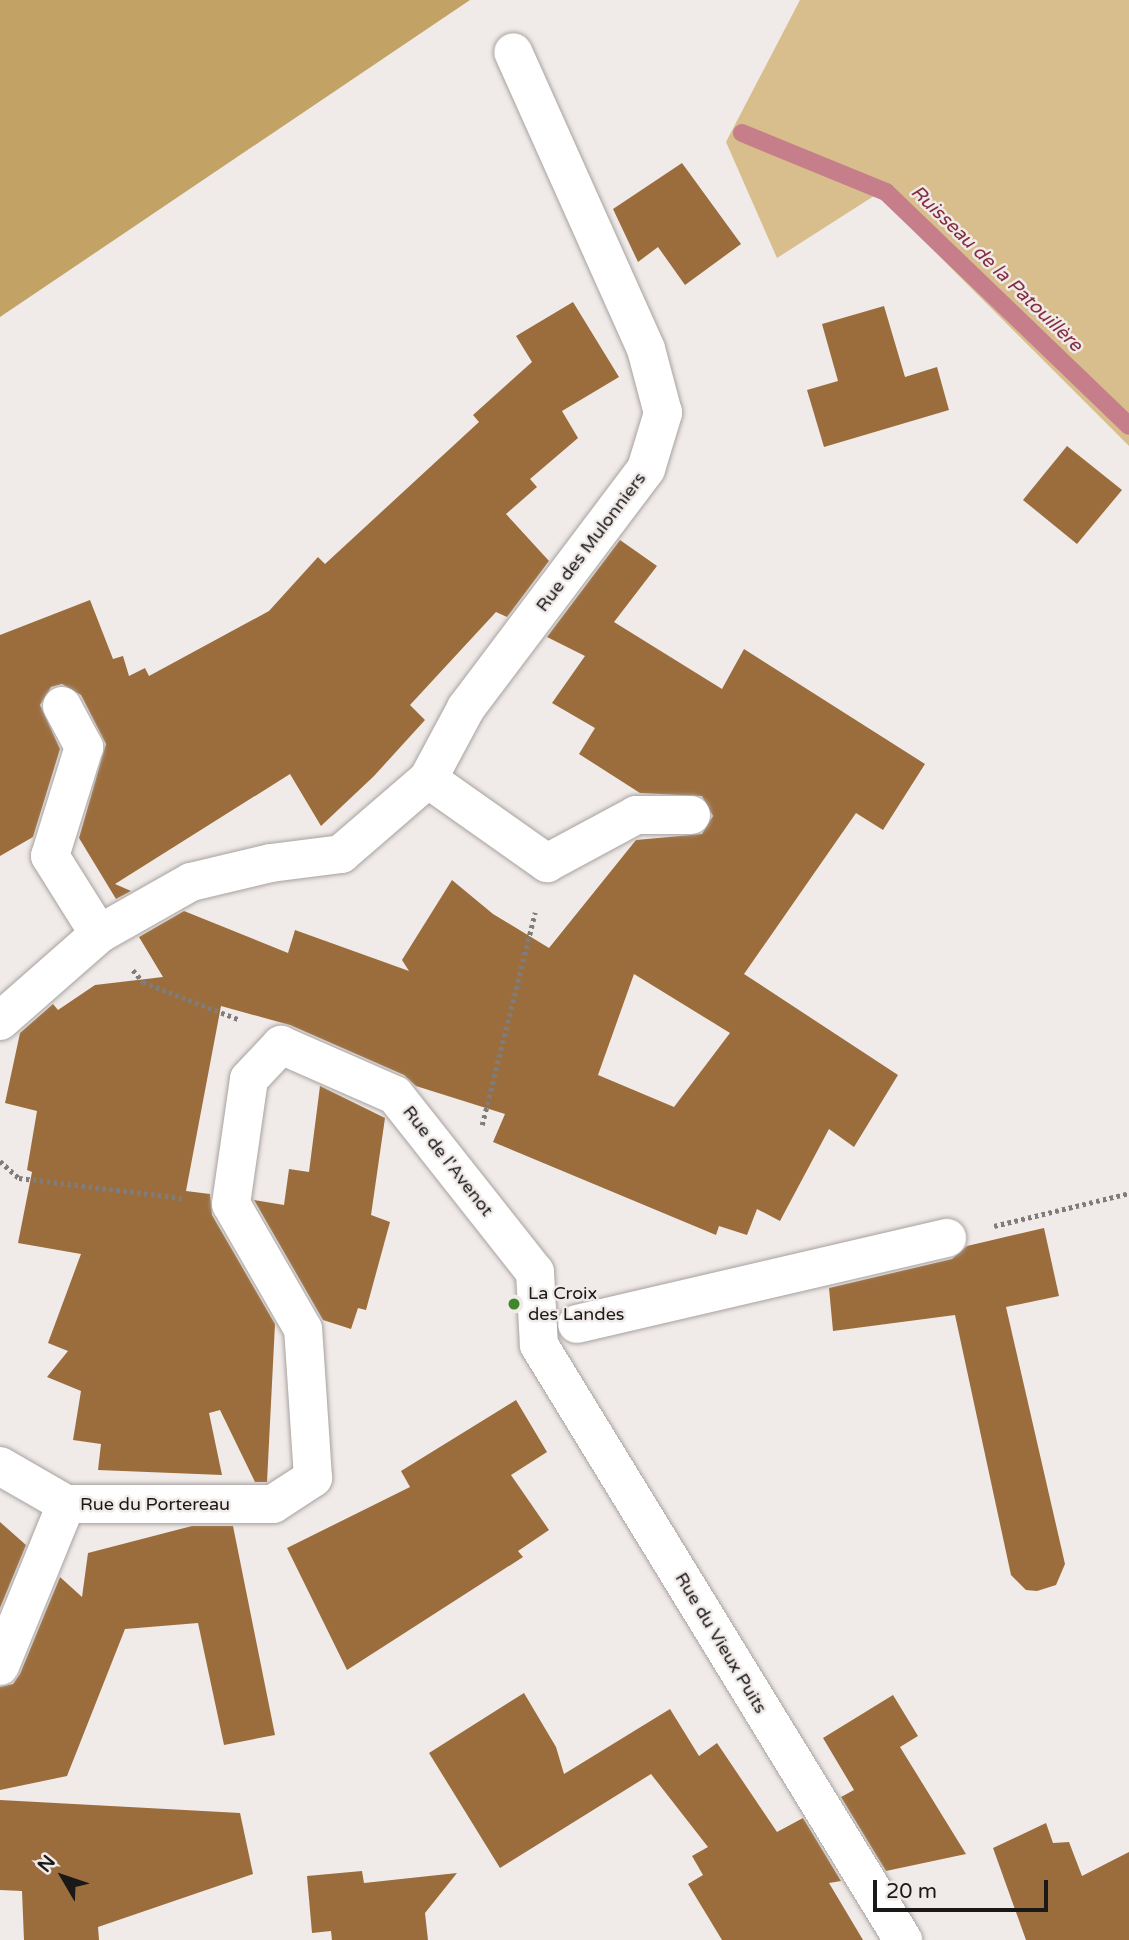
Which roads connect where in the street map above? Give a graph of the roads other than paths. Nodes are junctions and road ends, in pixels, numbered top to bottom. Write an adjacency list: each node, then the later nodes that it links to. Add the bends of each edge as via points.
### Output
1 (513, 52): 3 (street, Rue des Mulonniers, via 646,349 663,413 646,469 466,708)
2 (62, 706): 5 (street, via 84,747 50,856)
3 (428, 779): 4 (street, via 547,863 636,815); 5 (street, Rue des Mulonniers, via 341,854 271,863 191,882)
4 (691, 816)
5 (99, 933): 6 (street, Rue des Mulonniers)
6 (0, 1021)
7 (947, 1238): 8 (street)
8 (577, 1324)
9 (539, 1345): 11 (street, Rue de l'Avenot, via 535,1272 419,1122 395,1095 281,1045 249,1079 231,1204 303,1329); 14 (street, Rue du Vieux Puits)
10 (0, 1466): 12 (street, Rue du Portereau)
11 (313, 1478): 12 (street, Rue du Portereau, via 273,1504)
12 (66, 1503): 13 (street)
13 (0, 1666)
14 (903, 1940)

